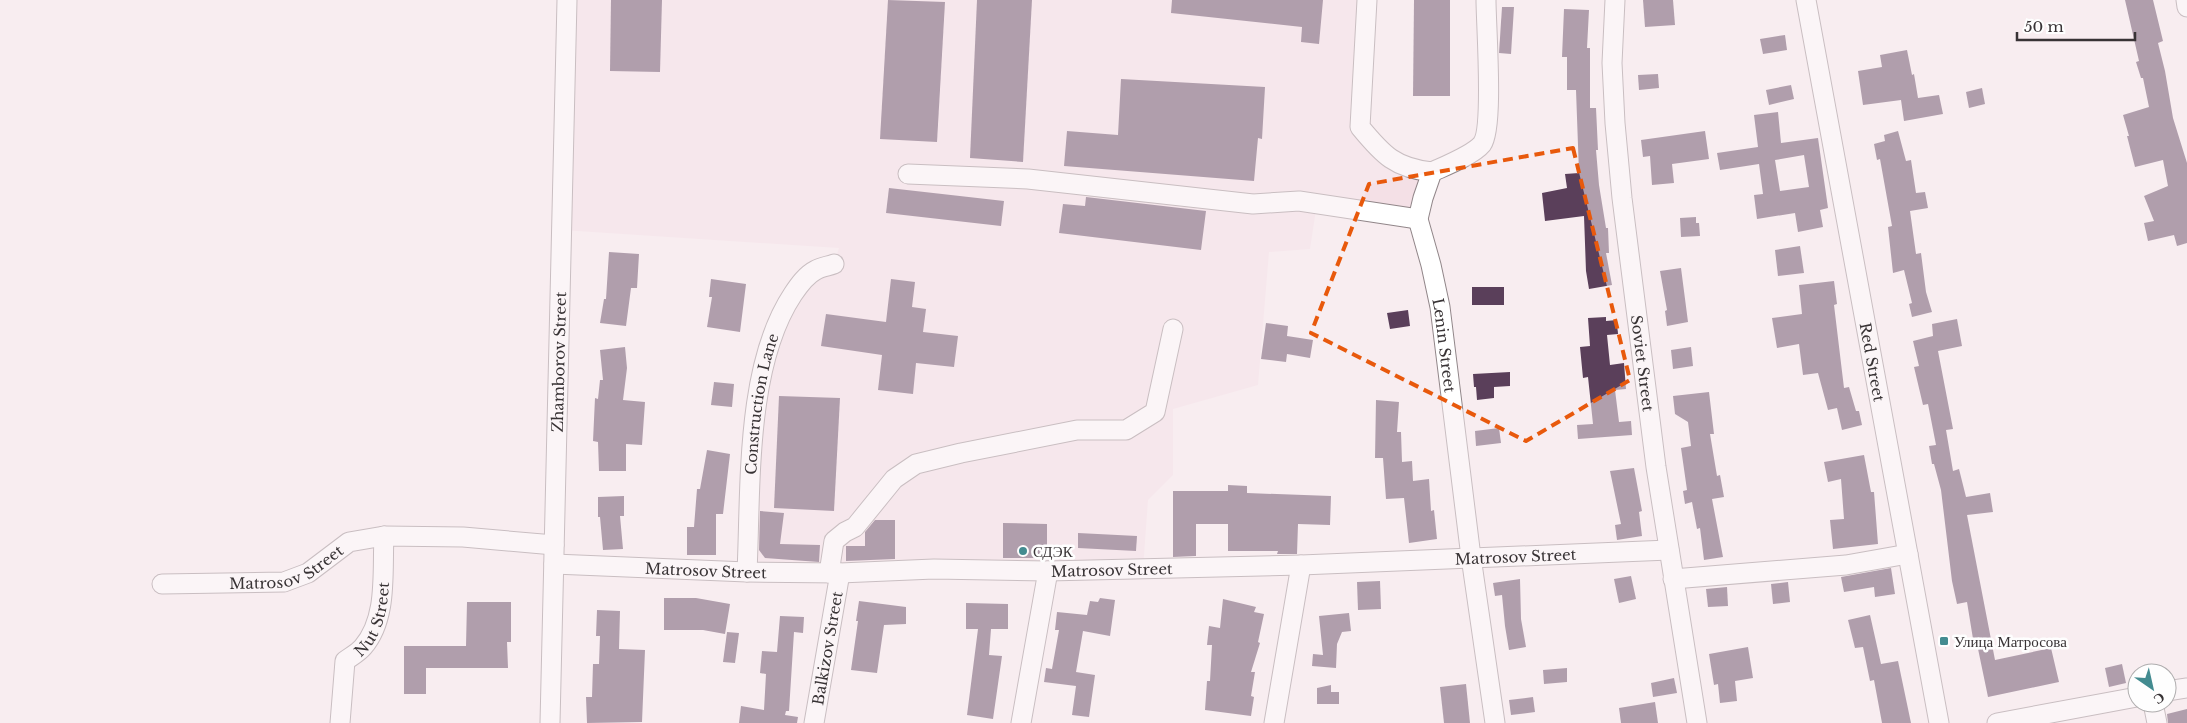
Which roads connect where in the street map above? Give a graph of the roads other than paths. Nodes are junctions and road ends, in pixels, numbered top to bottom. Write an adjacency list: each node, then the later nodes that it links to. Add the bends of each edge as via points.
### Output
1 (567, 0): 14 (street, Zhamborov Street)
2 (1367, 0): 8 (street, via 1360,127 1392,160 1410,170)
3 (1486, 0): 8 (street, via 1487,136 1481,146)
4 (1615, 0): 15 (street, Soviet Street, via 1612,63 1617,156)
5 (1806, 0): 16 (street, Red Street)
6 (2186, 0): 7 (street)
7 (2187, 7)
8 (1432, 172): 10 (street)
9 (908, 174): 10 (street, via 1028,179 1253,204 1299,201)
10 (1418, 219): 17 (street, Lenin Street, via 1440,307)
11 (834, 264): 21 (street, Construction Lane, via 816,270 802,282 786,305 761,376 754,433)
12 (1173, 329): 22 (street, Balkizov Street, via 1154,412 1126,430 1077,430 916,464 894,479 855,527 834,541)
13 (384, 536): 14 (street, Matrosov Street, via 463,537); 24 (street, Matrosov Street, via 349,542 308,573 284,582); 26 (street, Nut Street, via 382,595 376,627 363,648 345,662)
14 (554, 545): 18 (street, Zhamborov Street)
15 (1668, 550): 17 (street, Matrosov Street); 23 (street, Soviet Street)
16 (1908, 554): 23 (street, via 1846,565); 33 (street, Red Street)
17 (1471, 557): 19 (street, Matrosov Street); 31 (street, Lenin Street)
18 (554, 564): 21 (street, Matrosov Street); 27 (street, Zhamborov Street)
19 (1301, 565): 20 (street, Matrosov Street); 30 (street)
20 (1048, 571): 22 (street, Matrosov Street, via 934,569); 29 (street)
21 (747, 572): 22 (street, Matrosov Street)
22 (834, 572): 28 (street, Balkizov Street)
23 (1673, 579): 32 (street, Soviet Street)
24 (162, 584)
25 (2127, 699): 34 (street)
26 (340, 723)
27 (550, 723)
28 (814, 723)
29 (1022, 723)
30 (1274, 723)
31 (1495, 723)
32 (1697, 723)
33 (1939, 723)
34 (1997, 723)

